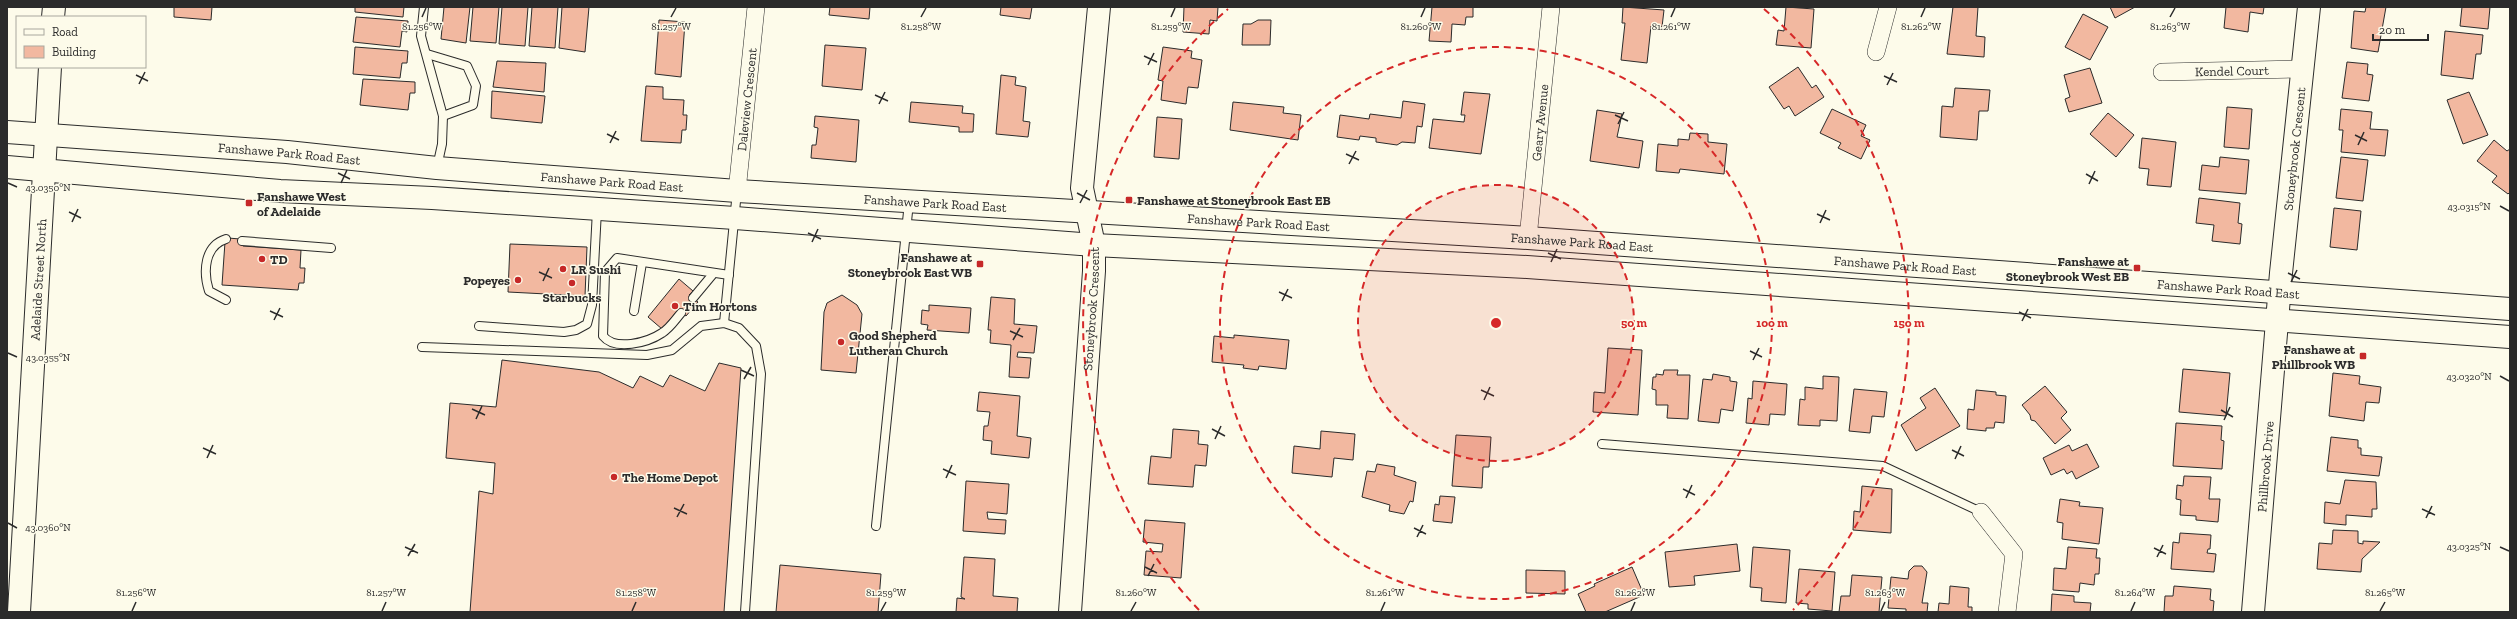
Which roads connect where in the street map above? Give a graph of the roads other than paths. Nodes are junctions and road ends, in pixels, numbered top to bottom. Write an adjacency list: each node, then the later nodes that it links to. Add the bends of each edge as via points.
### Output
1 (424, 7): 8 (lane, via 422,36)
2 (756, 7): 18 (street, Daleview Crescent)
3 (1099, 7): 21 (main road, Stoneybrook Crescent, via 1082,188)
4 (1551, 7): 24 (street, Geary Avenue)
5 (1888, 7): 7 (street)
6 (2309, 7): 10 (main road, Stoneybrook Crescent)
7 (1876, 52)
8 (427, 54): 12 (lane); 12 (lane, via 467,66 476,86 473,105)
9 (50, 68): 14 (main road, Adelaide Street North)
10 (2303, 69): 11 (street, Kendel Court); 32 (main road, Stoneybrook Crescent)
11 (2162, 72)
12 (443, 116): 16 (lane, via 442,144)
13 (7, 132): 14 (main road, Fanshawe Park Road East)
14 (47, 134): 16 (main road, Fanshawe Park Road East, via 153,144 287,152); 17 (main road, Adelaide Street North)
15 (7, 167): 17 (main road, Fanshawe Park Road East)
16 (437, 168): 18 (main road, Fanshawe Park Road East)
17 (45, 170): 20 (main road, Fanshawe Park Road East, via 280,191); 46 (main road, Adelaide Street North)
18 (737, 192): 19 (main road, Fanshawe Park Road East); 22 (lane)
19 (909, 202): 21 (main road, Fanshawe Park Road East); 23 (lane)
20 (597, 209): 22 (main road, Fanshawe Park Road East); 40 (lane, via 592,305 587,324 576,330 564,332)
21 (1086, 213): 24 (main road, Fanshawe Park Road East); 27 (main road, Stoneybrook Crescent)
22 (735, 218): 23 (main road, Fanshawe Park Road East); 31 (lane)
23 (907, 232): 27 (main road, Fanshawe Park Road East); 45 (lane)
24 (1528, 238): 32 (main road, Fanshawe Park Road East)
25 (226, 239): 34 (lane, via 216,242 208,254 204,276 209,291)
26 (242, 240): 28 (lane)
27 (1094, 245): 38 (main road, Fanshawe Park Road East, via 1527,267); 48 (main road, Stoneybrook Crescent)
28 (331, 248)
29 (642, 263): 30 (lane); 36 (lane); 37 (lane, via 617,258 605,272 603,336 614,344 629,344 661,334)
30 (713, 274): 31 (lane); 33 (lane)
31 (729, 275): 39 (lane)
32 (2280, 292): 35 (main road, Fanshawe Park Road East); 38 (main road, Stoneybrook Crescent)
33 (693, 298)
34 (226, 300)
35 (2510, 309)
36 (634, 311)
37 (681, 312)
38 (2278, 320): 41 (main road, Fanshawe Park Road East); 50 (main road, Phillbrook Drive)
39 (724, 323): 42 (lane, via 701,326 672,350 647,355); 47 (lane, via 739,328 756,346 761,374)
40 (478, 326)
41 (2510, 337)
42 (422, 347)
43 (1602, 444): 44 (lane, via 1883,466)
44 (1980, 512): 49 (street, via 2014,554)
45 (876, 526)
46 (19, 612)
47 (744, 612)
48 (1070, 612)
49 (2007, 612)
50 (2254, 612)

